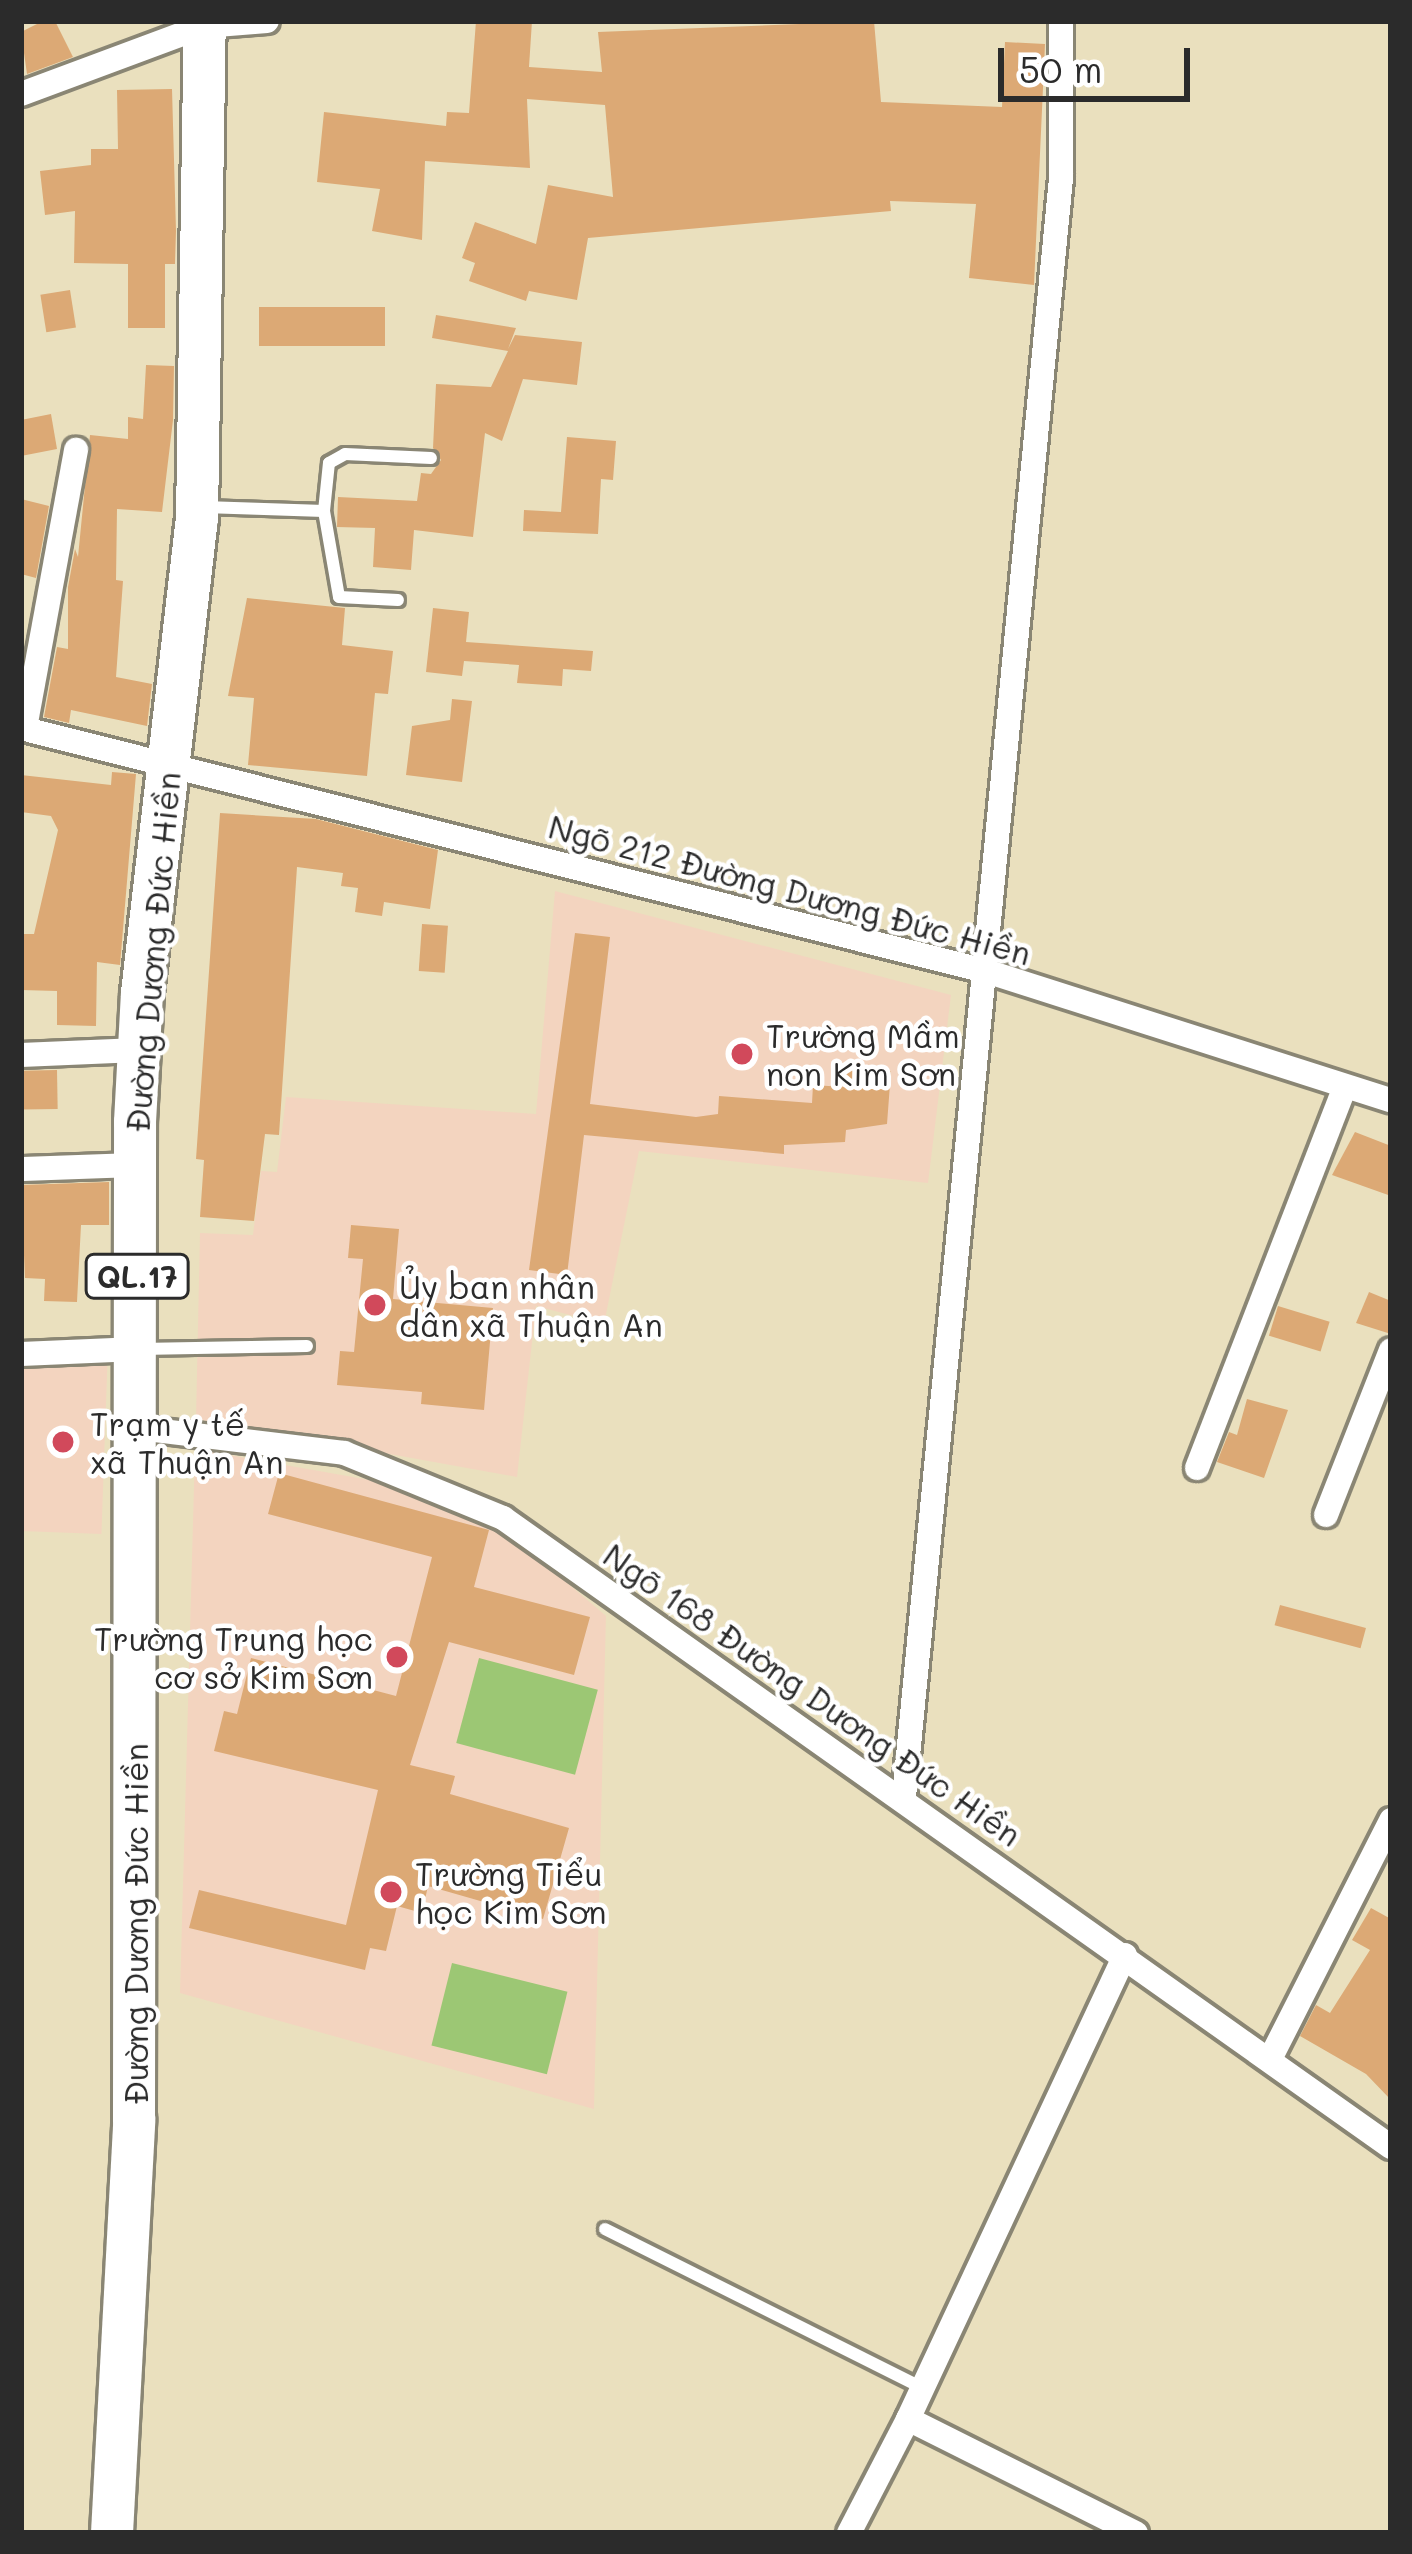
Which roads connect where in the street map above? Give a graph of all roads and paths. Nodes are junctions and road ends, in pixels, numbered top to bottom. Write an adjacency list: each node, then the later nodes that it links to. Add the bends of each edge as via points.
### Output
1 (267, 21): 3 (street)
2 (1061, 21): 12 (street, via 1061,178)
3 (204, 24): 4 (street); 7 (highway, Đường Dương Đức Hiền / QL.17)
4 (21, 94)
5 (76, 450): 10 (street)
6 (430, 458): 8 (lane, via 345,454 329,463)
7 (197, 507): 8 (lane); 11 (highway, Đường Dương Đức Hiền / QL.17)
8 (324, 511): 9 (lane, via 340,597)
9 (398, 600)
10 (23, 728): 11 (street, Ngõ 212 Đường Dương Đức Hiền)
11 (167, 762): 12 (street, Ngõ 212 Đường Dương Đức Hiền); 13 (highway, Đường Dương Đức Hiền / QL.17)
12 (988, 972): 15 (street, Ngõ 212 Đường Dương Đức Hiền); 26 (street)
13 (138, 1050): 14 (street); 17 (highway, Đường Dương Đức Hiền / QL.17)
14 (21, 1055)
15 (1345, 1088): 16 (street, Ngõ 212 Đường Dương Đức Hiền); 24 (street)
16 (1391, 1100)
17 (136, 1165): 18 (street); 20 (highway, Đường Dương Đức Hiền / QL.17)
18 (21, 1168)
19 (307, 1346): 20 (lane)
20 (137, 1349): 22 (street); 23 (highway, Đường Dương Đức Hiền / QL.17)
21 (1391, 1350): 25 (street)
22 (21, 1354)
23 (138, 1428): 26 (street, Ngõ 168 Đường Dương Đức Hiền, via 344,1453 503,1518); 34 (highway, Đường Dương Đức Hiền / QL.17, via 134,2121)
24 (1197, 1468)
25 (1326, 1515)
26 (904, 1797): 28 (street, Ngõ 168 Đường Dương Đức Hiền)
27 (1391, 1820): 29 (street)
28 (1125, 1955): 29 (street, Ngõ 168 Đường Dương Đức Hiền); 32 (street)
29 (1270, 2060): 30 (street, Ngõ 168 Đường Dương Đức Hiền)
30 (1391, 2146)
31 (604, 2229): 32 (lane)
32 (922, 2388): 33 (street)
33 (908, 2419): 35 (street); 36 (street)
34 (112, 2533)
35 (849, 2533)
36 (1136, 2533)

